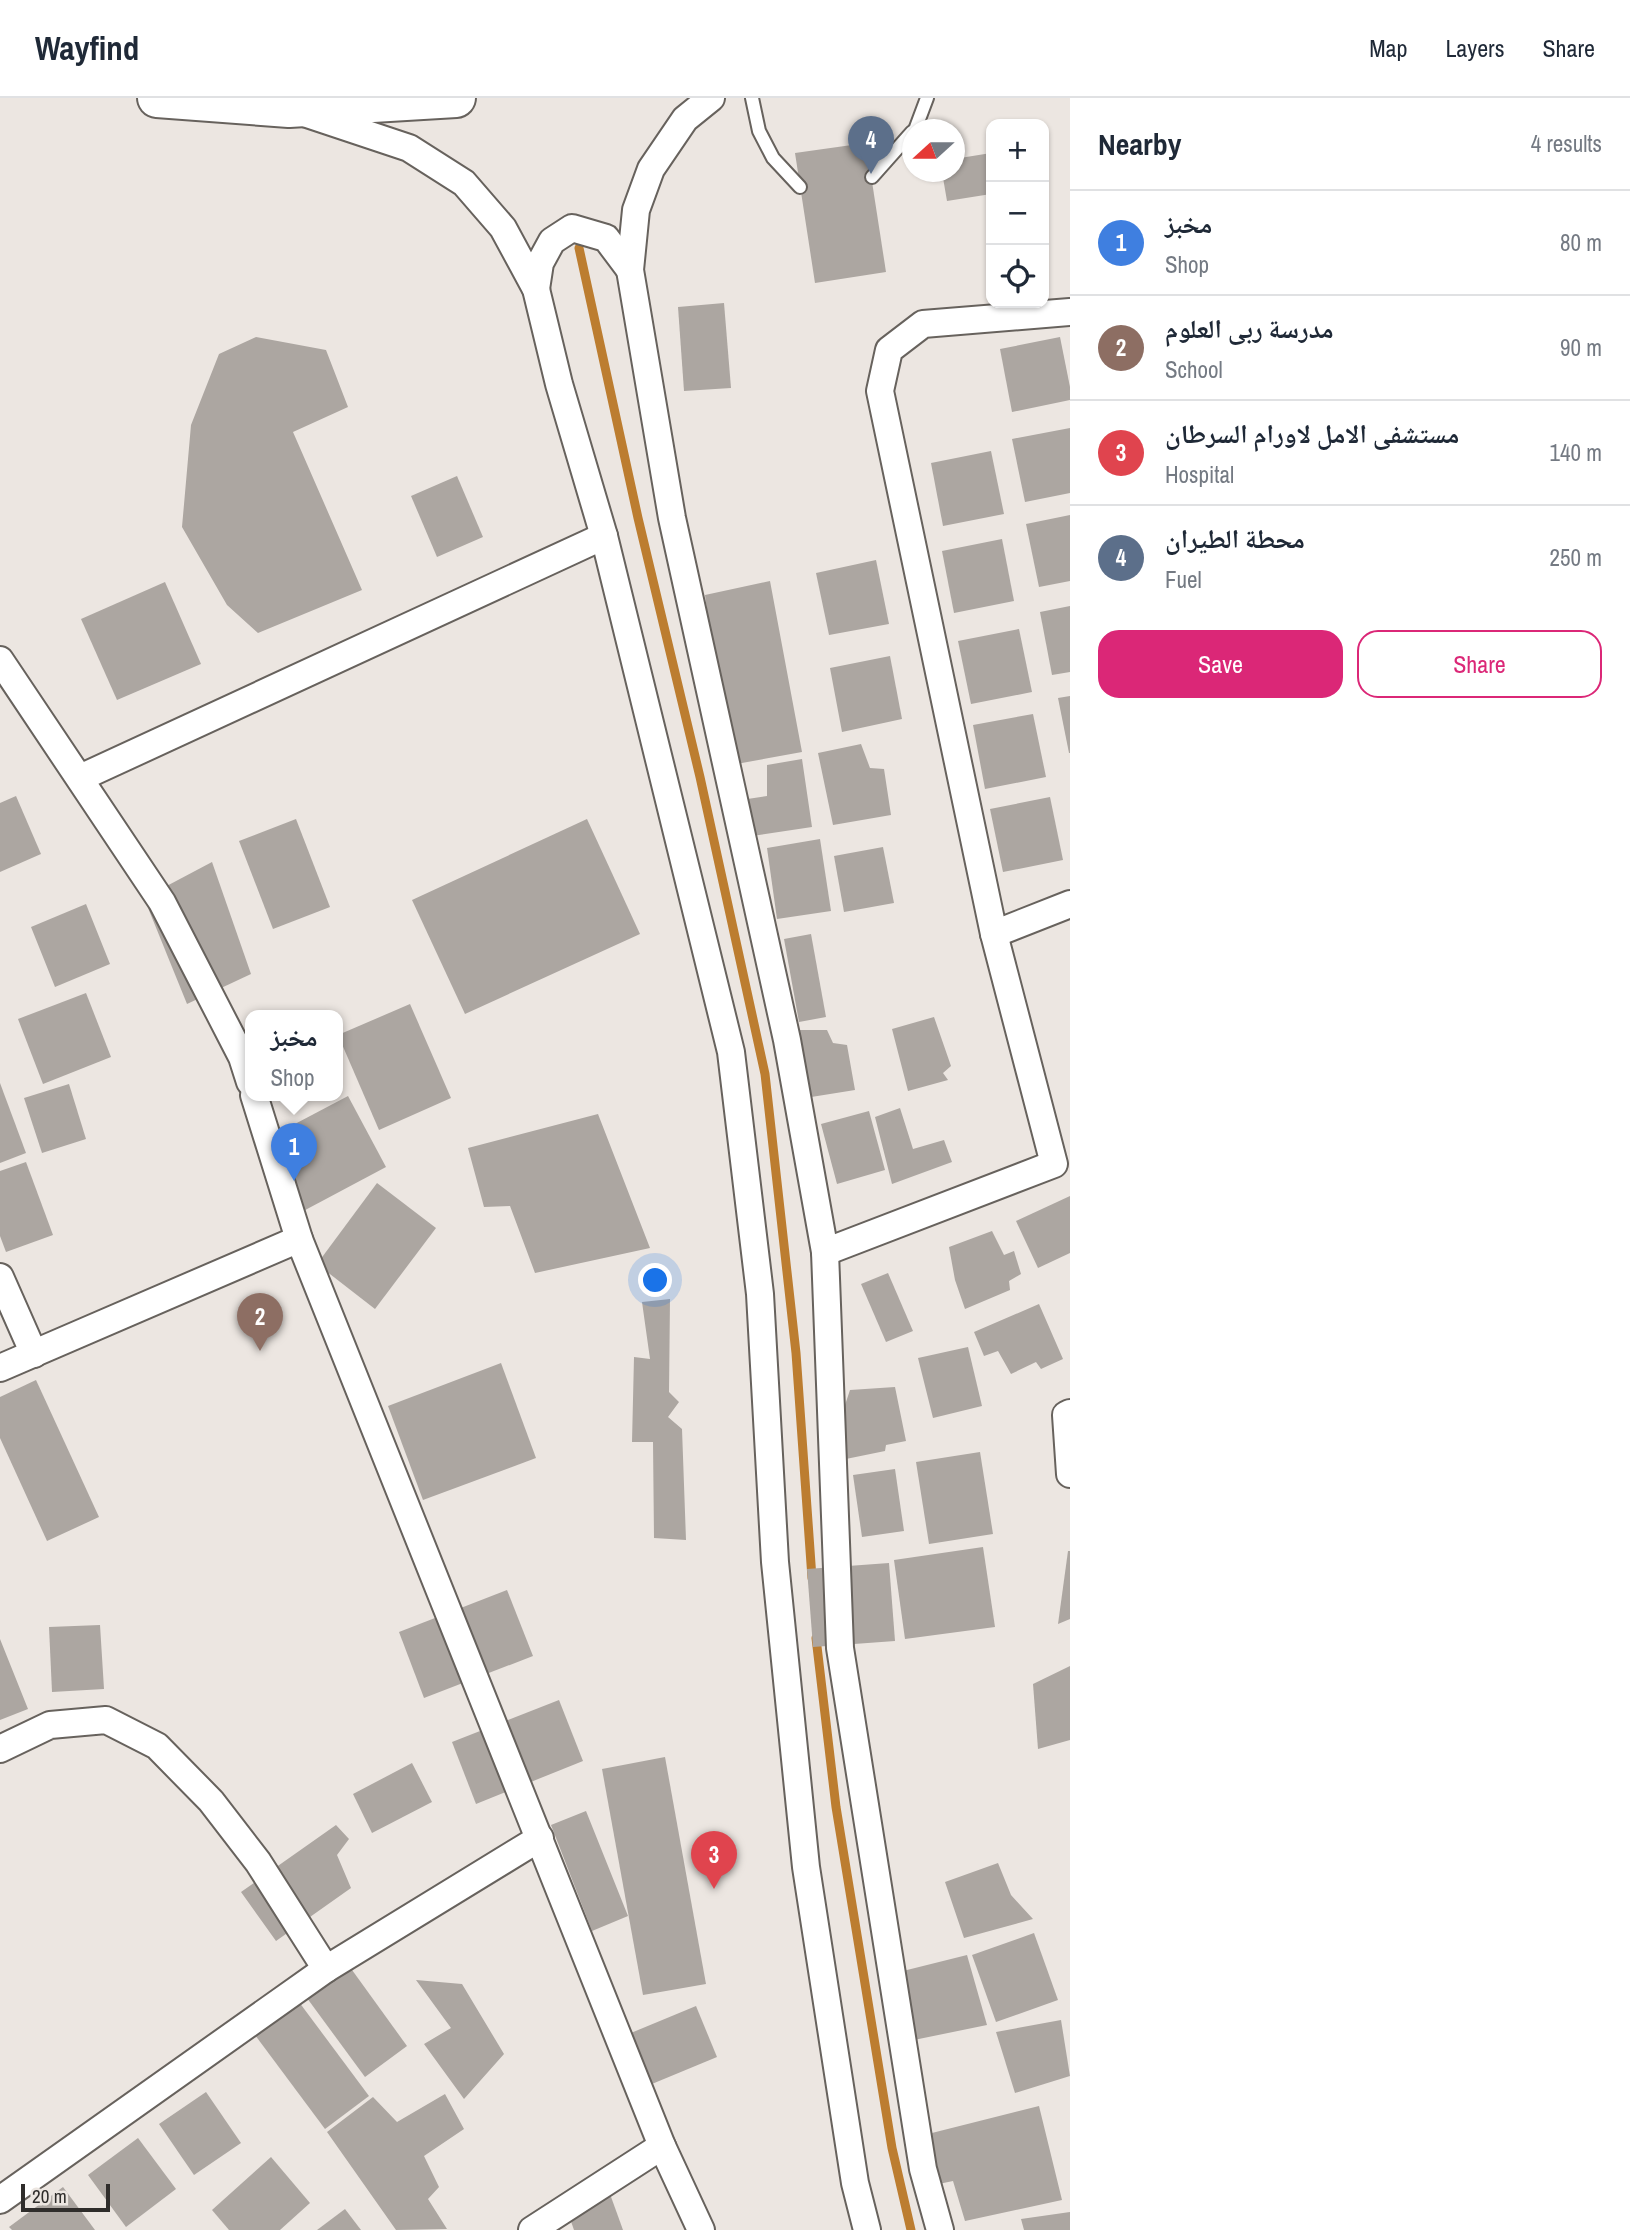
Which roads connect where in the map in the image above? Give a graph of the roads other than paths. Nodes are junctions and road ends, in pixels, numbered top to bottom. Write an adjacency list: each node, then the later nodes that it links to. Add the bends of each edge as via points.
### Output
1 (158, 98): 6 (main road)
2 (456, 98): 6 (main road)
3 (711, 98): 11 (street, via 685,119 651,169 636,210)
4 (751, 98): 10 (lane, via 773,158)
5 (927, 98): 7 (lane)
6 (289, 108): 12 (street, via 409,148 464,183 503,228)
7 (919, 119)
8 (902, 144): 9 (lane)
9 (872, 177)
10 (800, 187)
11 (630, 270): 12 (street, via 606,238 572,228 552,241 540,263); 23 (street, via 672,518 787,1040)
12 (536, 289): 14 (street)
13 (1070, 312): 18 (street, via 923,324 889,350 880,391)
14 (604, 536): 16 (street); 36 (street, via 731,1052 760,1294 775,1562 806,1867 855,2183)
15 (0, 660): 16 (street)
16 (80, 778): 19 (street, via 162,902)
17 (1070, 904): 18 (street)
18 (994, 934): 21 (street)
19 (245, 1066)
20 (256, 1101): 22 (street)
21 (1062, 1161): 23 (street)
22 (299, 1240): 25 (street); 30 (street)
23 (825, 1252): 37 (street, via 840,1648 923,2169)
24 (0, 1277): 25 (street)
25 (34, 1354): 26 (street)
26 (0, 1368)
27 (1070, 1413): 28 (street, via 1066,1415)
28 (1070, 1474)
29 (0, 1749): 31 (street, via 50,1725 106,1720 157,1746 211,1801 258,1862)
30 (540, 1839): 31 (street); 32 (street)
31 (326, 1969): 33 (street)
32 (662, 2146): 34 (street); 35 (street)
33 (0, 2200)
34 (532, 2230)
35 (701, 2230)
36 (867, 2230)
37 (940, 2230)

